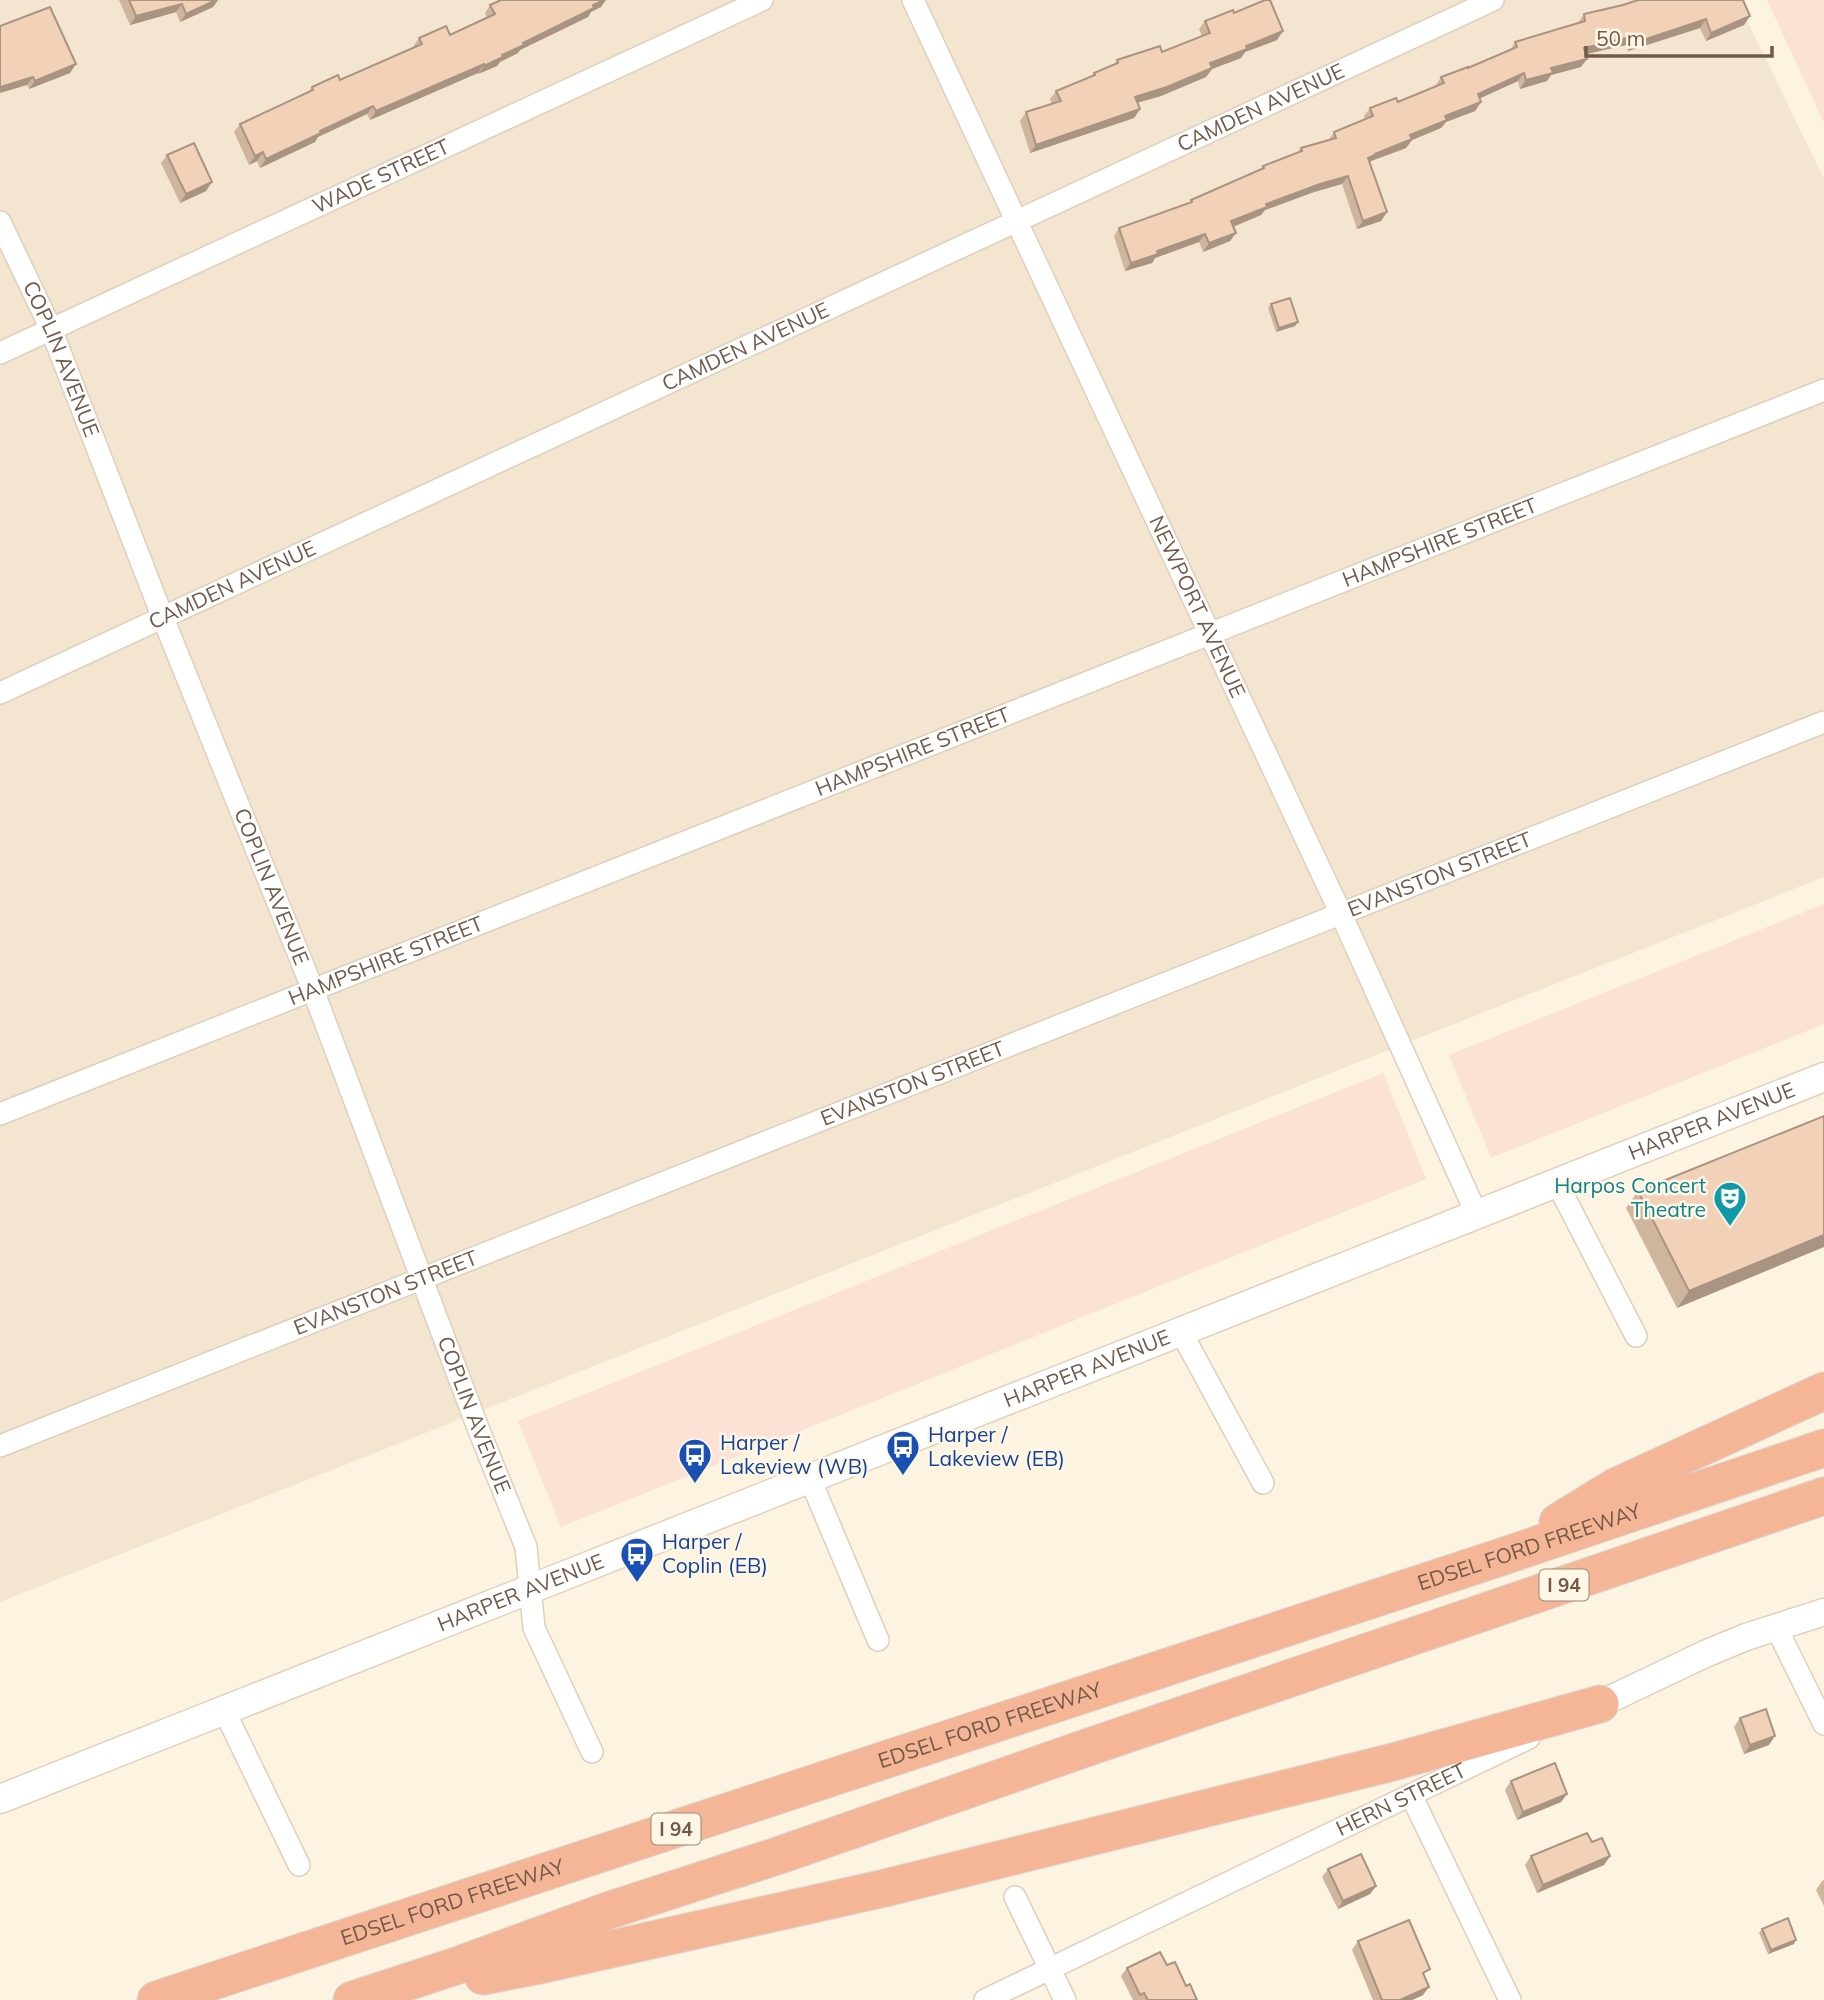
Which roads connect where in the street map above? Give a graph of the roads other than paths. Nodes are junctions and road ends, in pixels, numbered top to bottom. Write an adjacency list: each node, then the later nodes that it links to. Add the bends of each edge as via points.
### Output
1 (762, 0): 6 (street, WADE STREET)
2 (914, 0): 4 (street, NEWPORT AVENUE)
3 (1493, 0): 4 (street, CAMDEN AVENUE)
4 (1018, 221): 9 (street, CAMDEN AVENUE); 10 (street, NEWPORT AVENUE)
5 (0, 222): 6 (street, COPLIN AVENUE)
6 (51, 330): 7 (street, WADE STREET); 9 (street, COPLIN AVENUE)
7 (0, 353)
8 (1824, 390): 10 (street, HAMPSHIRE STREET)
9 (163, 618): 11 (street, CAMDEN AVENUE); 14 (street, COPLIN AVENUE)
10 (1210, 634): 13 (street, NEWPORT AVENUE); 14 (street, HAMPSHIRE STREET)
11 (0, 693)
12 (1824, 722): 13 (street, EVANSTON STREET)
13 (1341, 914): 18 (street, NEWPORT AVENUE); 19 (street, EVANSTON STREET)
14 (313, 990): 16 (street, HAMPSHIRE STREET); 19 (street, COPLIN AVENUE)
15 (1824, 1077): 17 (main road, HARPER AVENUE)
16 (0, 1114)
17 (1558, 1182): 18 (main road, HARPER AVENUE); 21 (street)
18 (1477, 1215): 20 (main road, HARPER AVENUE)
19 (423, 1279): 23 (street, EVANSTON STREET); 29 (street, COPLIN AVENUE, via 526,1547)
20 (1181, 1332): 25 (main road, HARPER AVENUE); 26 (street)
21 (1636, 1336)
22 (1824, 1391): 28 (highway, via 1615,1488)
23 (0, 1446)
24 (1824, 1448): 28 (highway, EDSEL FORD FREEWAY / I 94)
25 (810, 1479): 29 (main road, HARPER AVENUE); 32 (street)
26 (1263, 1483)
27 (1824, 1496): 43 (highway, I 94)
28 (1498, 1558): 42 (highway, EDSEL FORD FREEWAY / I 94)
29 (531, 1589): 34 (main road, HARPER AVENUE); 36 (street, COPLIN AVENUE, via 534,1628)
30 (1824, 1612): 31 (street, HERN STREET)
31 (1776, 1627): 33 (street, HERN STREET, via 1705,1654); 35 (street)
32 (878, 1640)
33 (1601, 1704): 37 (street, HERN STREET); 43 (highway, via 1393,1762 885,1888 540,1965)
34 (224, 1710): 38 (main road, HARPER AVENUE); 39 (street)
35 (1824, 1724)
36 (592, 1752)
37 (1410, 1795): 41 (street, HERN STREET); 46 (street)
38 (0, 1799)
39 (299, 1865)
40 (1015, 1897): 41 (street)
41 (1050, 1969): 44 (street, HERN STREET); 45 (street)
42 (156, 2000)
43 (353, 2000)
44 (985, 2000)
45 (1065, 2000)
46 (1510, 2000)

